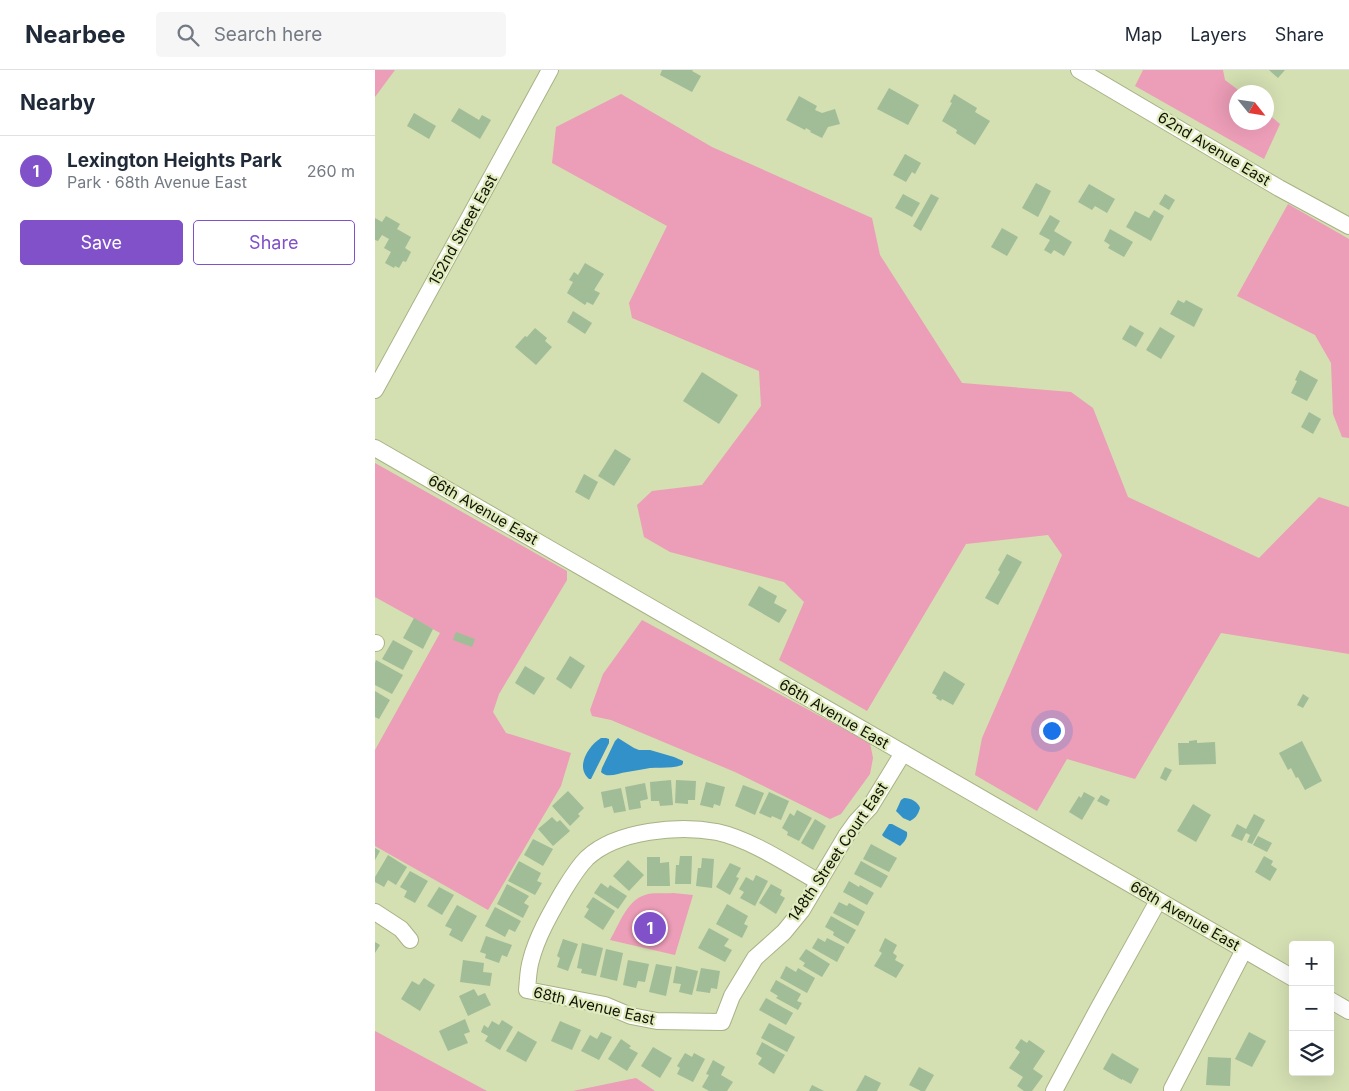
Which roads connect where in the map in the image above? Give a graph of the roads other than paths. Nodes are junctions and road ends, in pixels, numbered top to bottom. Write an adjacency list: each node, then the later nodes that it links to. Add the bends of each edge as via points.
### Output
1 (550, 70): 4 (street, 152nd Street East)
2 (1079, 70): 3 (street, 62nd Avenue East)
3 (1349, 226)
4 (375, 390)
5 (375, 448): 6 (street, 66th Avenue East)
6 (903, 754): 7 (street, 148th Street Court East, via 870,807 846,836); 8 (street, 66th Avenue East)
7 (819, 882): 15 (street, 148th Street Court East, via 784,932 755,958 732,996); 15 (street, 68th Avenue East, via 739,839 701,830 673,829 617,841 601,848 575,871 538,938 527,990 605,1005 631,1016 657,1021)
8 (1159, 901): 11 (street, 66th Avenue East); 17 (street)
9 (375, 912): 10 (street, via 401,929)
10 (410, 940)
11 (1243, 950): 12 (street, 66th Avenue East); 16 (street)
12 (1289, 976)
13 (1334, 1002): 14 (street)
14 (1349, 1011)
15 (723, 1022)
16 (1172, 1089)
17 (1055, 1091)

